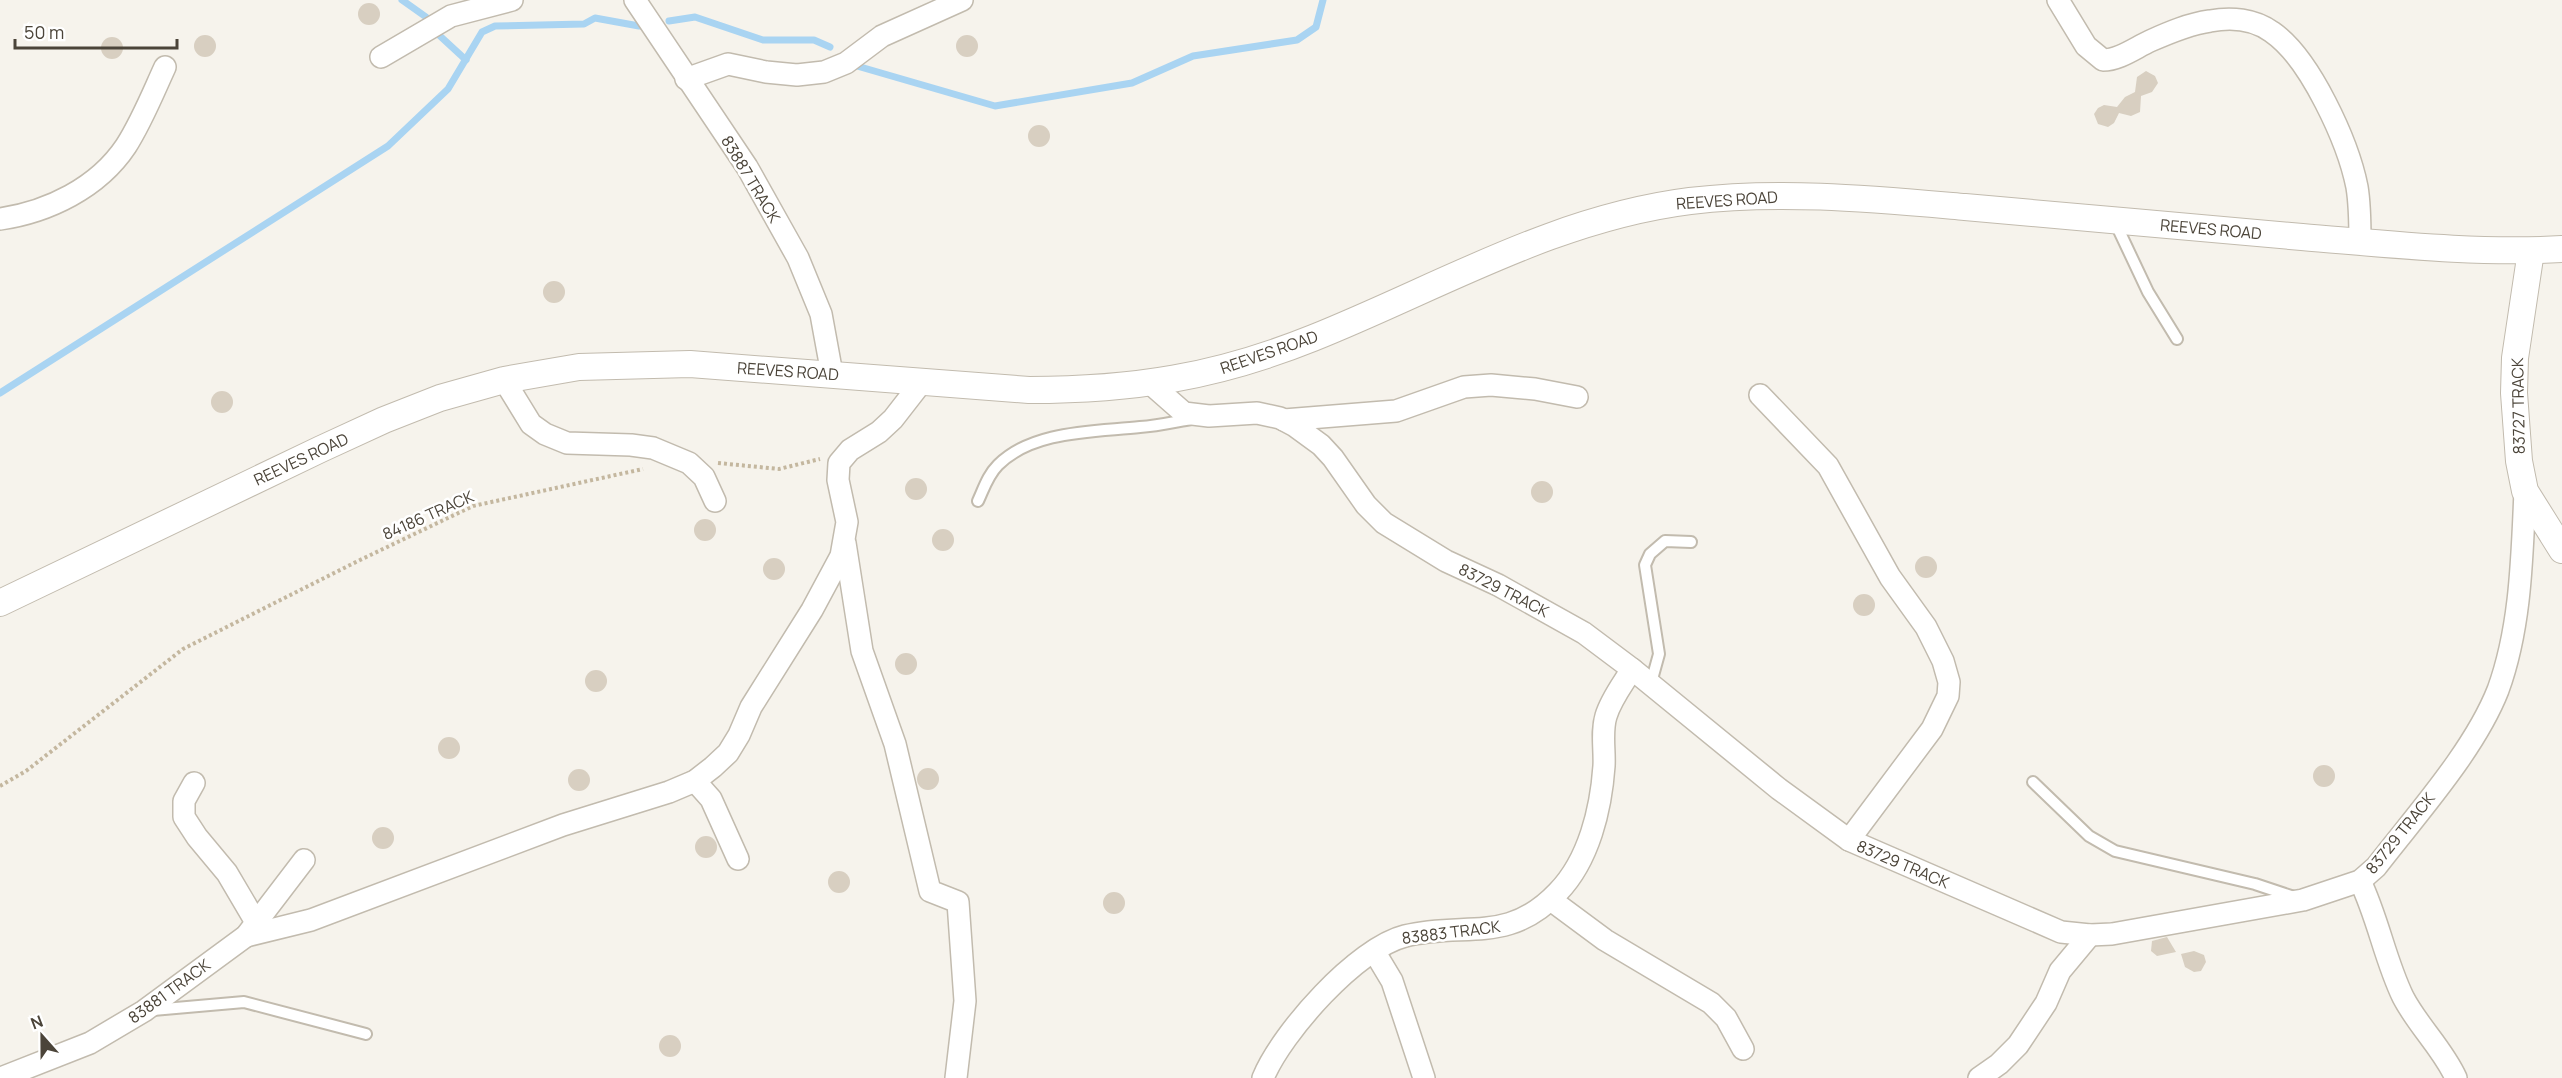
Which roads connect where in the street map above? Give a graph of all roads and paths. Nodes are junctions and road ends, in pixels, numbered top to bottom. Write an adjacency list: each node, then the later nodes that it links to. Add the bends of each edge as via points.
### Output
1 (512, 0): 5 (street, via 451,16)
2 (635, 0): 7 (street, 83887 TRACK)
3 (962, 0): 7 (street, via 882,36 846,63 824,72 797,75 728,64)
4 (2058, 0): 10 (street, via 2086,46 2103,60 2181,27 2211,20 2254,22 2272,32 2306,70 2340,136 2356,185)
5 (381, 57)
6 (165, 67): 8 (street, via 124,148 96,177 51,206 28,215)
7 (686, 79): 14 (street, 83887 TRACK, via 747,167 798,258 821,314)
8 (0, 219)
9 (2114, 220): 10 (street, REEVES ROAD); 13 (lane, via 2138,274); 17 (street, REEVES ROAD, via 1846,197 1742,196 1688,201 1591,221 1529,243 1314,338 1231,366)
10 (2360, 242): 12 (street, REEVES ROAD)
11 (2562, 249): 12 (street, REEVES ROAD)
12 (2530, 251): 25 (street, 83727 TRACK, via 2514,393)
13 (2177, 339)
14 (832, 374): 15 (street, REEVES ROAD, via 638,364 579,367); 16 (street, REEVES ROAD)
15 (504, 380): 23 (street, via 531,424 545,434 567,443 653,448); 31 (street, REEVES ROAD, via 384,420)
16 (921, 382): 17 (street, REEVES ROAD, via 1029,390); 28 (street, via 893,419 850,450 839,463 837,471 847,522)
17 (1151, 384): 20 (street, 83729 TRACK, via 1184,413)
18 (1760, 395): 38 (street, via 1828,466 1890,577 1926,627 1949,682 1948,696 1932,729)
19 (1577, 397): 21 (street, via 1491,385 1464,387 1396,411)
20 (1209, 416): 21 (street, 83729 TRACK, via 1257,413); 27 (lane, via 1074,433 1039,442 999,463)
21 (1284, 420): 32 (street, 83729 TRACK, via 1334,458 1366,505 1384,523 1446,561 1564,621)
22 (826, 456): 23 (path, via 779,469)
23 (689, 463): 26 (street, via 704,477)
24 (645, 469): 37 (path, 84186 TRACK, via 473,506 360,560 183,649 26,771)
25 (2525, 491): 30 (street, 83727 TRACK); 41 (street, 83729 TRACK, via 2517,604 2497,691 2475,734 2434,792)
26 (715, 501)
27 (978, 501)
28 (844, 538): 34 (street, via 836,566 728,753); 51 (street, via 862,651 896,744 930,891 958,902 965,1001)
29 (1691, 542): 33 (lane, via 1665,541 1650,554 1645,565 1659,654)
30 (2562, 550)
31 (0, 603)
32 (1632, 669): 33 (street, 83729 TRACK); 42 (street, 83883 TRACK, via 1605,718 1601,794 1593,829 1580,862)
33 (1651, 683): 38 (street, 83729 TRACK, via 1779,789)
34 (694, 781): 39 (street, via 711,799); 44 (street, via 629,806 563,825 311,920)
35 (2033, 782): 43 (lane, via 2089,836 2115,851 2255,884)
36 (194, 783): 44 (street, via 184,801 184,817 227,873)
37 (0, 786)
38 (1849, 840): 45 (street, 83729 TRACK, via 2061,932)
39 (738, 859)
40 (304, 860): 44 (street, 83881 TRACK)
41 (2361, 881): 43 (street, 83729 TRACK); 55 (street, via 2404,999)
42 (1551, 900): 46 (street, 83883 TRACK, via 1521,920 1493,929 1406,935); 49 (street, via 1605,940 1711,1003 1726,1018)
43 (2303, 900): 45 (street, 83729 TRACK)
44 (251, 930): 47 (street, 83881 TRACK)
45 (2091, 935): 54 (street, via 2060,971 2046,1003 2018,1045)
46 (1374, 951): 52 (street, 83883 TRACK, via 1295,1025); 53 (street, via 1392,981)
47 (144, 1011): 48 (lane, via 244,1002); 50 (street, 83881 TRACK, via 90,1043)
48 (366, 1034)
49 (1743, 1049)
50 (1, 1078)
51 (956, 1078)
52 (1263, 1078)
53 (1424, 1078)
54 (1979, 1078)
55 (2456, 1078)

